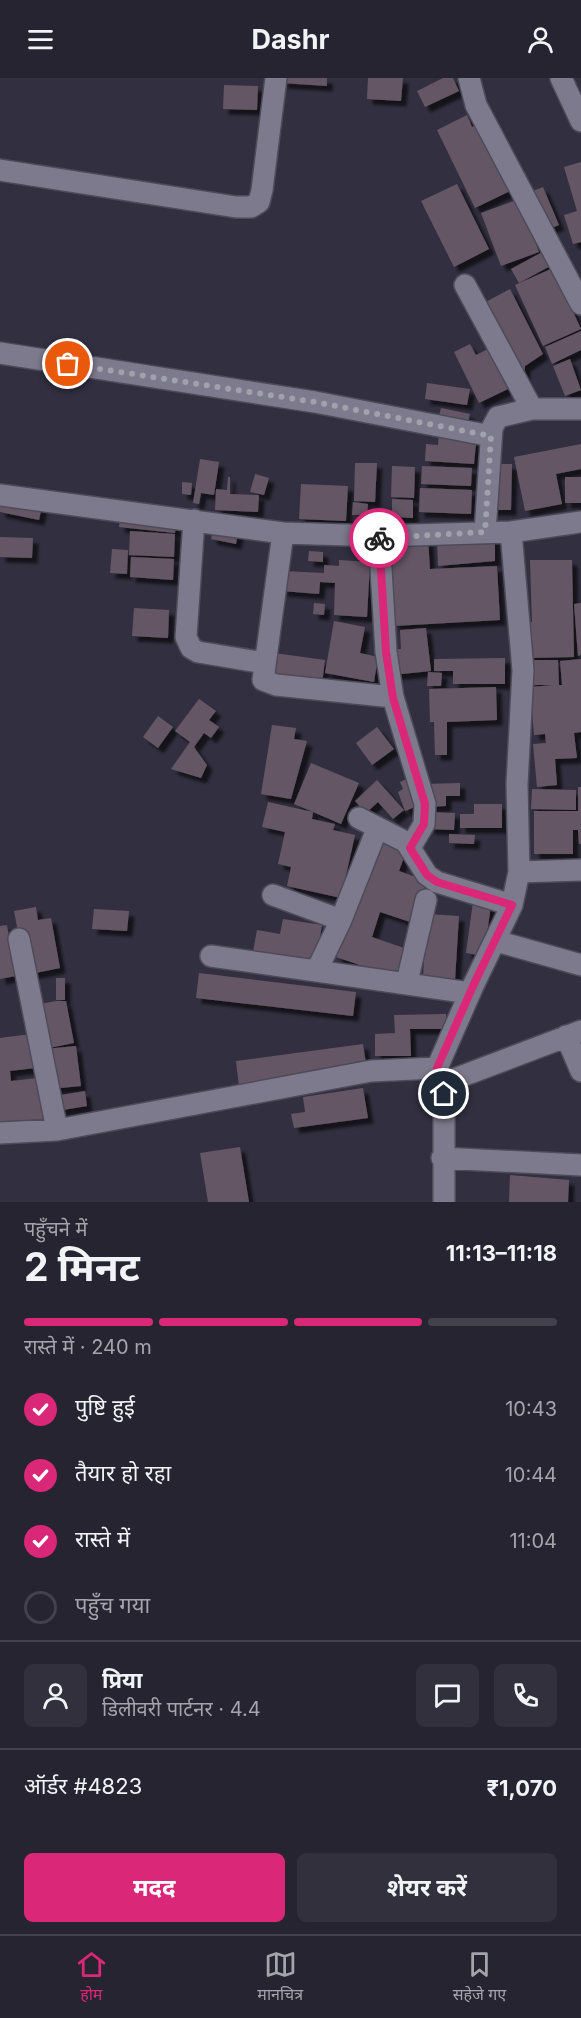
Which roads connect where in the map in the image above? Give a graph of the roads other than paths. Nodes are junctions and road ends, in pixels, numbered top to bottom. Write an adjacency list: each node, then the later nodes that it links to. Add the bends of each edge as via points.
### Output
1 (276, 78): 5 (street, via 262,190 259,202 251,207)
2 (469, 78): 7 (street, via 476,105)
3 (561, 78): 4 (street)
4 (581, 121)
5 (0, 170)
6 (465, 285): 9 (street)
7 (581, 304)
8 (0, 353): 11 (street, via 315,402)
9 (532, 409): 10 (street); 11 (street, via 498,417)
10 (581, 409)
11 (491, 436): 15 (street)
12 (0, 495): 13 (street)
13 (194, 520): 17 (street); 19 (street, via 186,637 191,648)
14 (581, 522): 16 (street)
15 (485, 532): 16 (street); 18 (street)
16 (511, 532): 23 (street, via 523,670 517,784)
17 (283, 533): 18 (street); 19 (street)
18 (379, 536): 20 (street, via 386,652)
19 (265, 663): 20 (street, via 266,683)
20 (393, 698): 21 (street, via 425,804 424,824)
21 (410, 848): 26 (street, via 427,875 437,882); 27 (street, via 406,842 368,823)
22 (581, 870): 23 (street)
23 (519, 872): 26 (street)
24 (273, 895): 27 (street)
25 (426, 900): 33 (street)
26 (512, 905): 29 (street)
27 (341, 920): 32 (street)
28 (19, 939): 38 (street)
29 (496, 941): 31 (street); 34 (street)
30 (211, 956): 32 (street)
31 (581, 965)
32 (317, 970): 33 (street)
33 (407, 982): 34 (street)
34 (470, 993): 37 (street)
35 (573, 1039): 36 (street); 37 (street)
36 (581, 1071)
37 (442, 1082): 38 (street, via 371,1071); 40 (street)
38 (57, 1130): 39 (street)
39 (0, 1133)
40 (442, 1158): 41 (street); 42 (street)
41 (581, 1165)
42 (444, 1202)

